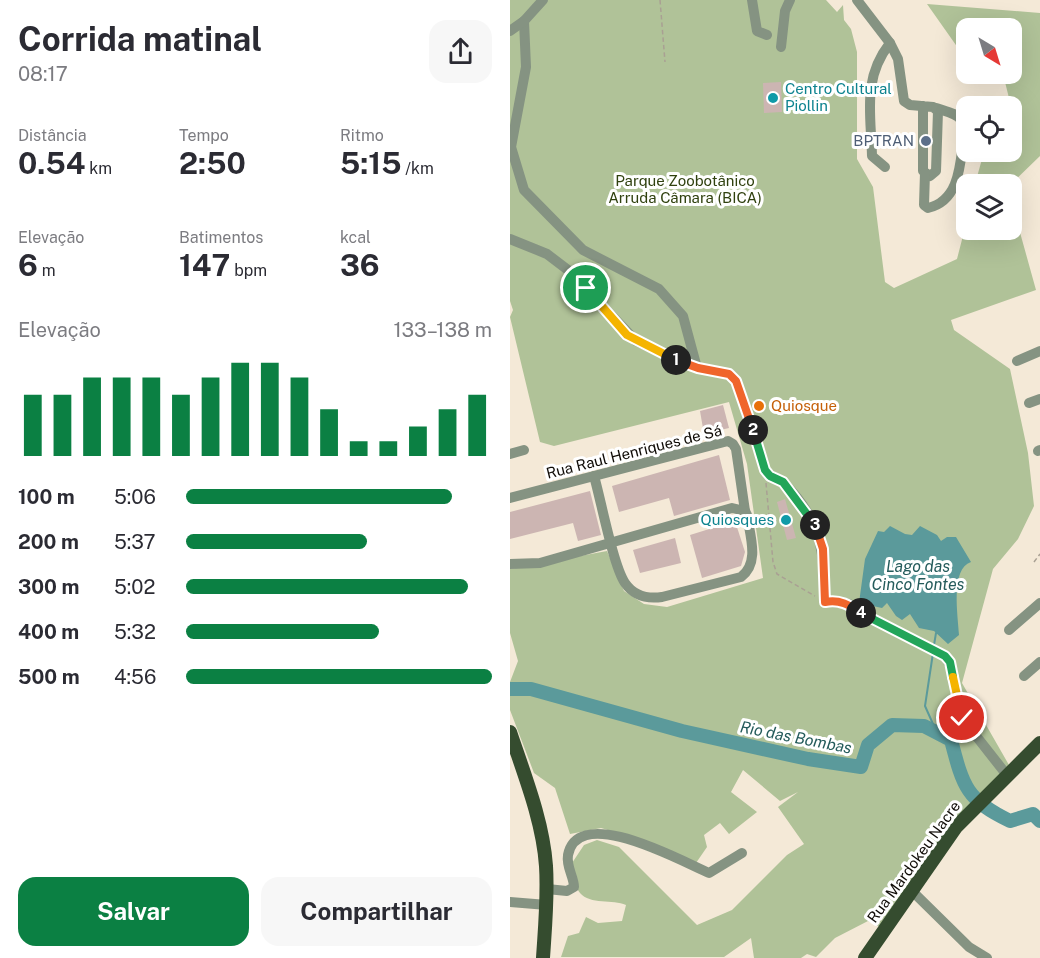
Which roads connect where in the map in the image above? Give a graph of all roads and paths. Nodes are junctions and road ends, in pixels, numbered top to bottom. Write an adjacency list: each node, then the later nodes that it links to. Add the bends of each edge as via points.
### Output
1 (543, 0): 6 (street)
2 (660, 0): 11 (path)
3 (752, 0): 8 (street, via 757,31)
4 (789, 0): 10 (street)
5 (857, 0): 9 (street)
6 (524, 21): 7 (street); 19 (street, via 526,67 511,147 524,190 583,250 659,289 683,316)
7 (510, 31)
8 (767, 35)
9 (890, 43): 12 (street, via 902,73 904,101); 14 (street, via 873,71 870,86 872,156)
10 (781, 47)
11 (665, 62)
12 (923, 106): 13 (street); 15 (street)
13 (936, 108): 15 (street, via 936,171 930,176); 15 (street, via 961,118 964,127 959,175 950,195 928,208 923,197)
14 (885, 167)
15 (925, 173)
16 (510, 239): 19 (street, via 547,254 568,270 636,341)
17 (1040, 351): 18 (street)
18 (1017, 361)
19 (698, 368): 22 (street, via 729,374 736,381)
20 (524, 450): 21 (street)
21 (510, 454)
22 (765, 470): 30 (street, via 783,482 816,526 823,549); 30 (path, via 777,574)
23 (594, 476): 24 (street, Rua Raul Henriques de Sá); 25 (street, Rua Raul Henriques de Sá, via 728,441 736,449); 26 (street)
24 (510, 498)
25 (745, 511): 26 (street, via 732,508); 26 (street, via 753,557 747,573 662,597 641,596 626,584)
26 (612, 542): 29 (street, via 540,562)
27 (1040, 554): 28 (path)
28 (1034, 562)
29 (510, 564)
30 (825, 602): 37 (street, via 849,604 950,662 962,718)
31 (1040, 603): 32 (street)
32 (1009, 630)
33 (1040, 662): 34 (street)
34 (1024, 676)
35 (510, 732): 39 (main road, via 543,845)
36 (1040, 743): 37 (main road, Rua Mardokeu Nacre)
37 (1006, 774): 40 (main road, Rua Mardokeu Nacre, via 969,813)
38 (742, 853): 39 (street, via 709,873 637,842 598,832 585,834 571,847 568,856 574,887 567,891)
39 (547, 889): 42 (main road)
40 (911, 890): 43 (main road, Rua Mardokeu Nacre); 45 (street, via 969,947)
41 (510, 902): 42 (street)
42 (547, 905): 44 (main road)
43 (871, 956)
44 (543, 958)
45 (987, 958)

